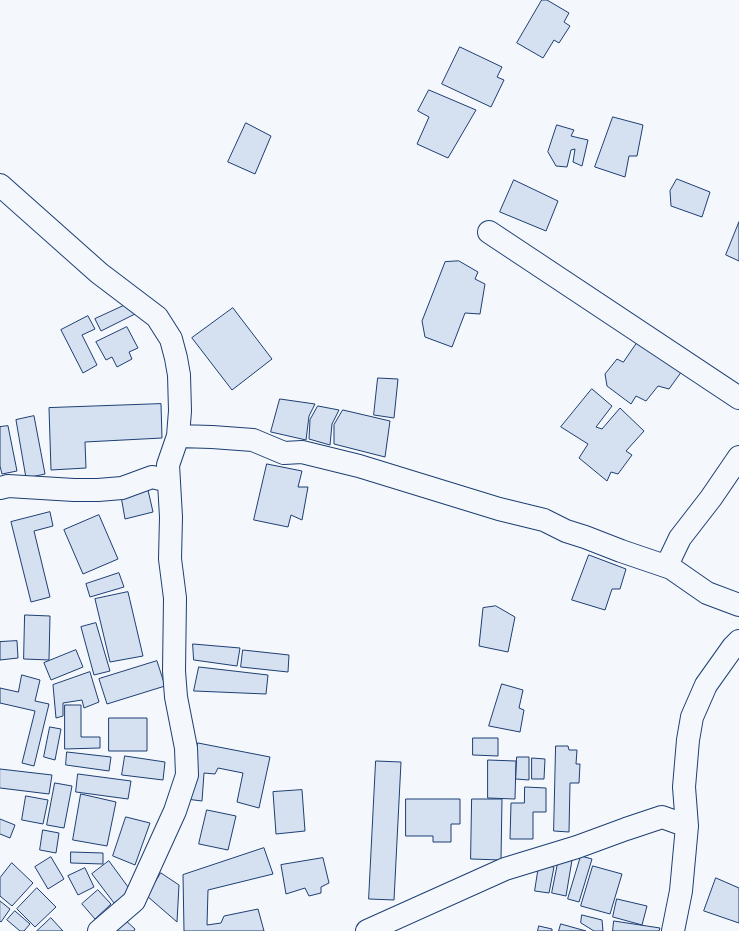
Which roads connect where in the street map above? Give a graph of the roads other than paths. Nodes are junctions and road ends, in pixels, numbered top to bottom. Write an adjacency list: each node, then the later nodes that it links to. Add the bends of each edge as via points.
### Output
1 (0, 185): 4 (street, via 99,273 157,317 171,339 176,358 180,411)
2 (489, 232): 3 (street)
3 (739, 398)
4 (178, 436): 6 (street, via 168,465); 8 (street, via 253,440 284,454 302,452 359,466 544,520 566,531)
5 (739, 457): 8 (street, via 680,538 668,563)
6 (169, 481): 7 (street, via 152,477 122,488 98,490 8,486); 12 (street, via 170,559 175,598 174,671 176,697 186,748 187,775 175,811 134,901)
7 (0, 488)
8 (671, 568): 9 (street, via 707,593)
9 (739, 605)
10 (739, 641): 11 (street, via 706,685 692,717 684,787)
11 (687, 826): 13 (street, via 662,817 577,847 505,868); 14 (street, via 681,891)
12 (99, 931)
13 (367, 931)
14 (673, 931)

